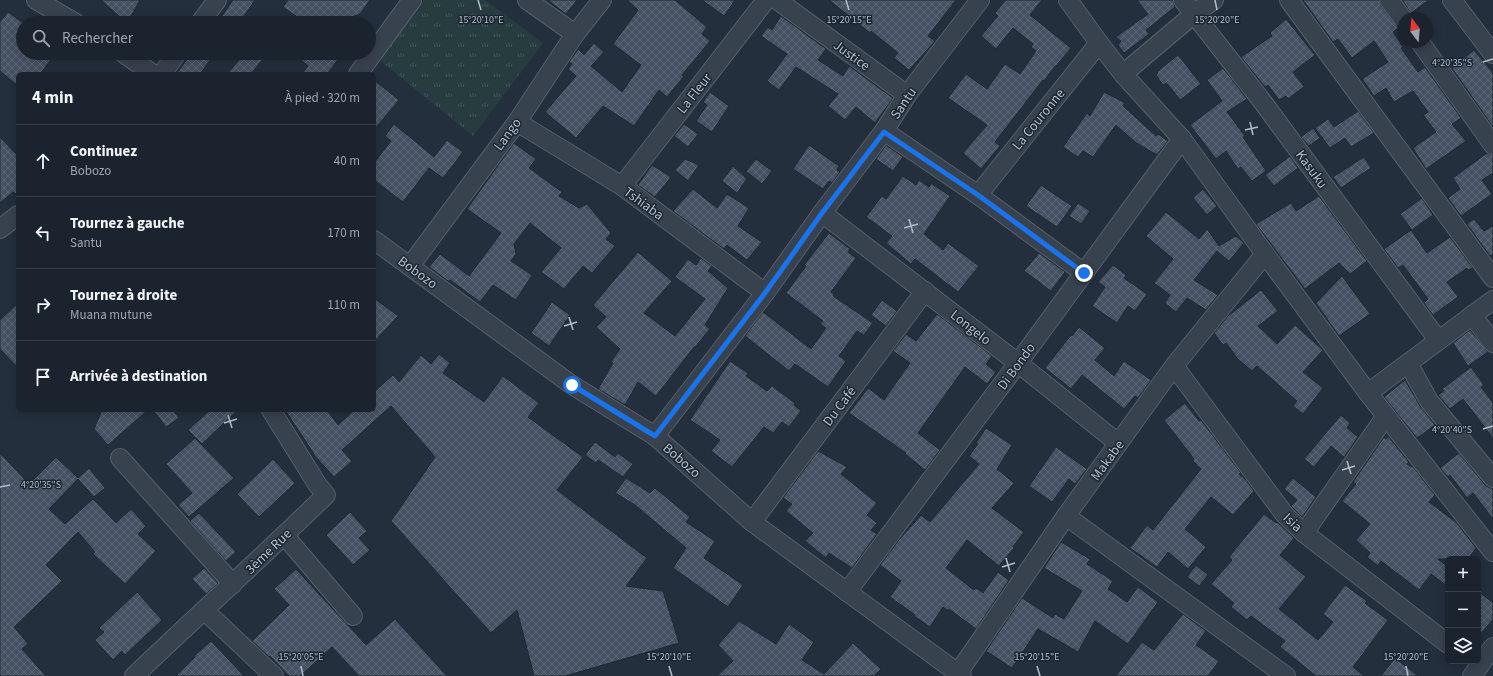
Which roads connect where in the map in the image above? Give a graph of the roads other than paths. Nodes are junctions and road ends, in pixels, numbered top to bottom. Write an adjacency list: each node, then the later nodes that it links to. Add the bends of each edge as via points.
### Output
1 (36, 0): 17 (street)
2 (217, 0): 18 (street)
3 (412, 0): 22 (street)
4 (527, 0): 19 (street)
5 (602, 0): 19 (street, Lango)
6 (766, 0): 36 (street, La Fleur)
7 (777, 0): 31 (street, Justice)
8 (980, 0): 31 (street, Santu)
9 (1068, 0): 20 (street)
10 (1183, 0): 16 (street, Kasuku)
11 (1214, 0): 16 (street)
12 (1289, 0): 45 (street)
13 (1389, 0): 15 (street)
14 (1452, 0): 23 (street)
15 (1398, 12)
16 (1194, 14): 30 (street); 50 (street, Kasuku, via 1262,101)
17 (64, 16)
18 (205, 16)
19 (574, 34): 32 (street, Lango)
20 (1099, 43): 30 (street); 37 (street, La Couronne)
21 (1424, 48): 35 (street)
22 (376, 49)
23 (1493, 54)
24 (132, 60): 27 (street)
25 (173, 60): 28 (street)
26 (368, 60): 29 (street)
27 (150, 72)
28 (164, 72)
29 (359, 72)
30 (1123, 74): 34 (street)
31 (907, 95): 33 (street, Santu)
32 (517, 122): 36 (street, Tshiaba); 43 (street, Lango)
33 (884, 132): 37 (street); 38 (street, Santu)
34 (1182, 140): 42 (street); 44 (street, Di Bondo)
35 (1493, 145)
36 (622, 186): 47 (street, Tshiaba)
37 (978, 195): 44 (street)
38 (822, 213): 46 (street, Longelo); 47 (street, Santu)
39 (16, 217): 40 (street)
40 (0, 229)
41 (376, 241): 43 (street, Bobozo)
42 (1265, 254): 54 (street, Makabe); 55 (street)
43 (410, 266): 58 (street, Bobozo, via 572,385)
44 (1084, 273): 52 (street, Di Bondo)
45 (1493, 278)
46 (925, 291): 52 (street, Longelo); 63 (street, Du Café)
47 (765, 293): 58 (street, Santu)
48 (1493, 300): 49 (street)
49 (1472, 315): 50 (street); 51 (street)
50 (1438, 340): 53 (street)
51 (1493, 343)
52 (1018, 363): 59 (street, Longelo); 68 (street, Di Bondo)
53 (1408, 363): 55 (street); 61 (street, via 1429,401)
54 (1174, 366): 59 (street, Makabe); 64 (street, Isia, via 1285,515)
55 (1368, 392): 57 (street)
56 (272, 412): 65 (street, 3ème Rue, via 326,495)
57 (1386, 416): 64 (street); 66 (street)
58 (655, 436): 63 (street, Bobozo)
59 (1118, 443): 62 (street, Makabe)
60 (120, 458): 67 (street)
61 (1493, 478)
62 (1066, 516): 74 (street, Makabe); 77 (street)
63 (752, 522): 68 (street, Bobozo)
64 (1304, 533): 71 (street, Isia)
65 (284, 536): 67 (street, 3ème Rue); 70 (street)
66 (1493, 552)
67 (233, 584): 69 (street, 3ème Rue)
68 (848, 592): 74 (street, Bobozo)
69 (204, 610): 75 (street, 3ème Rue); 76 (street)
70 (354, 616)
71 (1445, 642)
72 (1493, 647): 73 (street)
73 (1474, 668)
74 (960, 674)
75 (134, 676)
76 (274, 676)
77 (1286, 676)

